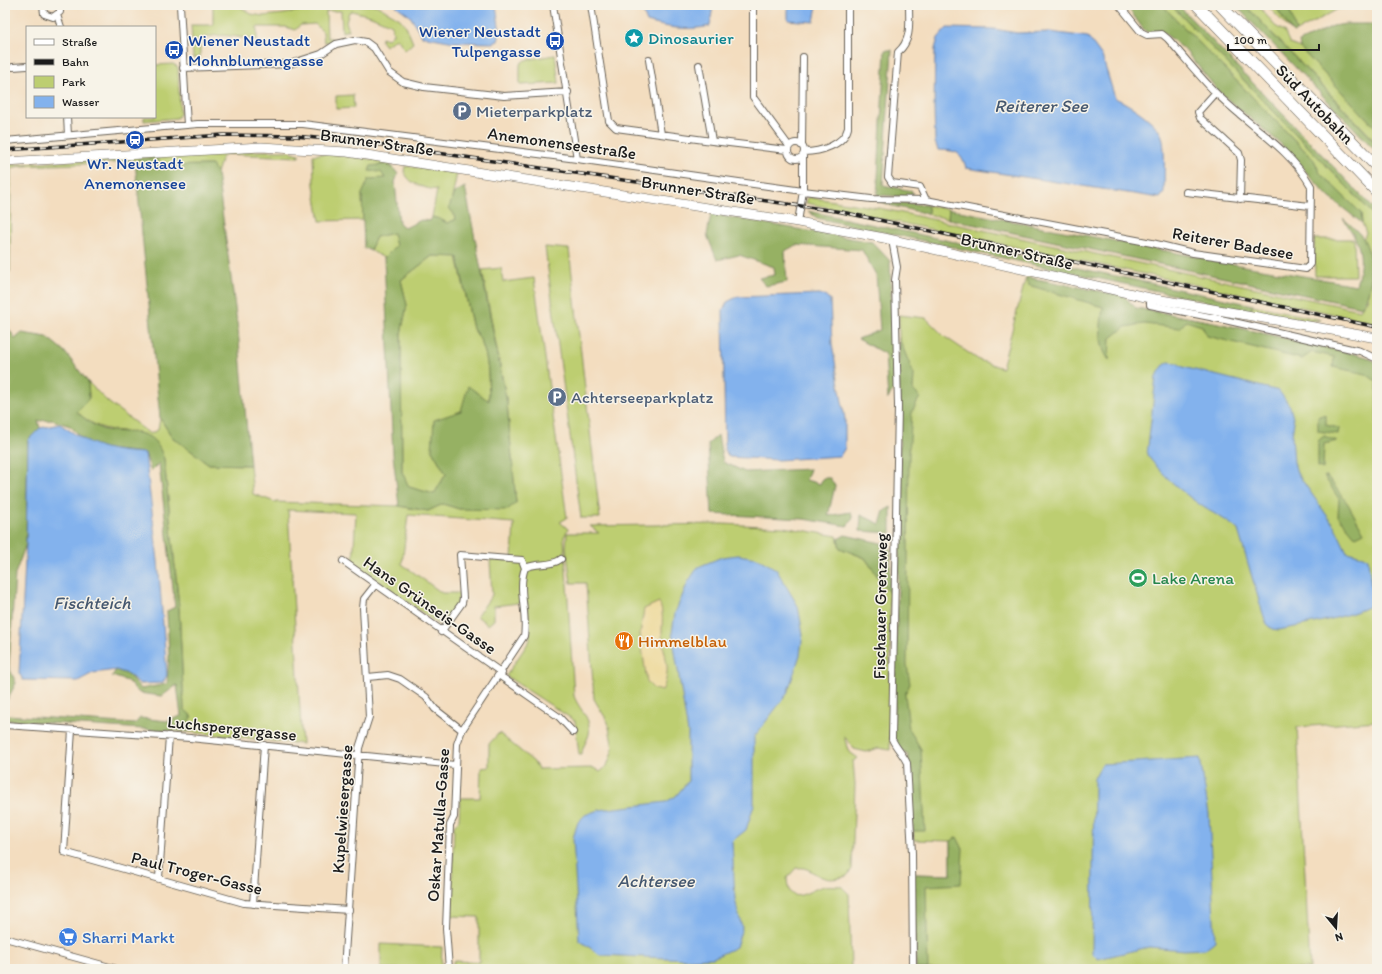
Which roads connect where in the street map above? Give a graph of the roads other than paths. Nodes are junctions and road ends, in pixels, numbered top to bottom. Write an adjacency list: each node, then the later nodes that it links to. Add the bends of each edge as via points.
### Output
1 (43, 5): 12 (street, via 44,14 48,17)
2 (60, 5): 12 (street, via 60,12)
3 (180, 5): 19 (street)
4 (553, 5): 20 (street)
5 (591, 5): 24 (street, via 609,121 616,128)
6 (753, 5): 28 (street, via 753,98)
7 (848, 5): 29 (street, via 847,134 838,143 811,152)
8 (909, 5): 39 (street, via 909,38 898,52 888,177 892,183 920,187)
9 (1119, 5): 21 (street, Reiterer Badesee, via 1141,32 1147,35 1162,34 1168,39)
10 (1197, 5): 37 (highway, Süd Autobahn)
11 (1220, 5): 33 (highway, Süd Autobahn)
12 (57, 15): 13 (street)
13 (61, 26)
14 (803, 57): 29 (street)
15 (648, 60): 24 (street)
16 (700, 65): 27 (street)
17 (26, 66): 18 (street)
18 (13, 67)
19 (184, 68): 20 (street, via 290,64 321,54 336,44 355,40 366,42 374,48 389,72 404,82 417,86 504,96); 23 (street)
20 (568, 92): 30 (street)
21 (1216, 93): 38 (street, via 1198,112 1200,118 1239,153); 40 (street, Reiterer Badesee, via 1270,138 1306,176 1311,186)
22 (67, 118): 25 (street)
23 (187, 125): 25 (street, Anemonenseestraße); 30 (street, Anemonenseestraße, via 303,124)
24 (661, 134): 27 (street)
25 (68, 135): 26 (street, Anemonenseestraße)
26 (5, 141)
27 (712, 141): 28 (street)
28 (788, 148): 29 (street, via 797,143); 31 (street, via 788,155)
29 (803, 151): 31 (street, via 799,159); 34 (street)
30 (577, 159): 35 (street, Anemonenseestraße)
31 (792, 159): 34 (street)
32 (5, 162): 41 (main road, Brunner Straße, via 216,148 303,148 362,154)
33 (1377, 167)
34 (802, 174): 35 (street)
35 (803, 191): 39 (street, Reiterer Badesee, via 871,199); 41 (street)
36 (1186, 192): 38 (street)
37 (1377, 192)
38 (1240, 199): 40 (street)
39 (926, 200): 40 (street, Reiterer Badesee, via 1194,253 1306,269 1310,264)
40 (1310, 206)
41 (798, 222): 42 (main road, Brunner Straße)
42 (892, 240): 43 (main road, Brunner Straße); 68 (street, Fischauer Grenzweg, via 897,267 895,280 898,406 892,739 906,763 912,853)
43 (1150, 298): 44 (main road, Brunner Straße); 45 (street, via 1150,305 1352,349)
44 (1377, 338)
45 (1377, 359)
46 (561, 559): 48 (street, via 555,563 533,564)
47 (343, 561): 49 (street, Hans Grünseis-Gasse)
48 (525, 568): 50 (street, Oskar Matulla-Gasse, via 522,560 460,555 464,598); 51 (street, Oskar Matulla-Gasse, via 522,577 526,625 524,636)
49 (375, 585): 50 (street, Hans Grünseis-Gasse); 52 (street, Kupelwiesergasse, via 364,600 363,608)
50 (442, 632): 51 (street, Hans Grünseis-Gasse)
51 (500, 674): 55 (street, Oskar Matulla-Gasse); 56 (street, Hans Grünseis-Gasse, via 559,717)
52 (368, 677): 55 (street, via 388,675 400,679 426,697 435,709); 59 (street, Kupelwiesergasse, via 370,717 360,739)
53 (5, 725): 54 (street, Luchspergergasse)
54 (72, 730): 57 (street, Luchspergergasse); 61 (street, Paul Troger-Gasse, via 64,852)
55 (462, 730): 60 (street, Oskar Matulla-Gasse, via 457,744)
56 (573, 732)
57 (169, 736): 58 (street, Luchspergergasse); 61 (street)
58 (264, 745): 59 (street, Luchspergergasse); 62 (street)
59 (359, 756): 60 (street, Luchspergergasse); 63 (street, Kupelwiesergasse)
60 (456, 765): 67 (street, Oskar Matulla-Gasse, via 454,817 450,825 446,922)
61 (159, 878): 62 (street, Paul Troger-Gasse)
62 (253, 904): 63 (street, Paul Troger-Gasse)
63 (349, 910): 66 (street, Kupelwiesergasse)
64 (5, 938): 65 (street)
65 (117, 969)
66 (344, 969)
67 (449, 969)
68 (913, 969)

